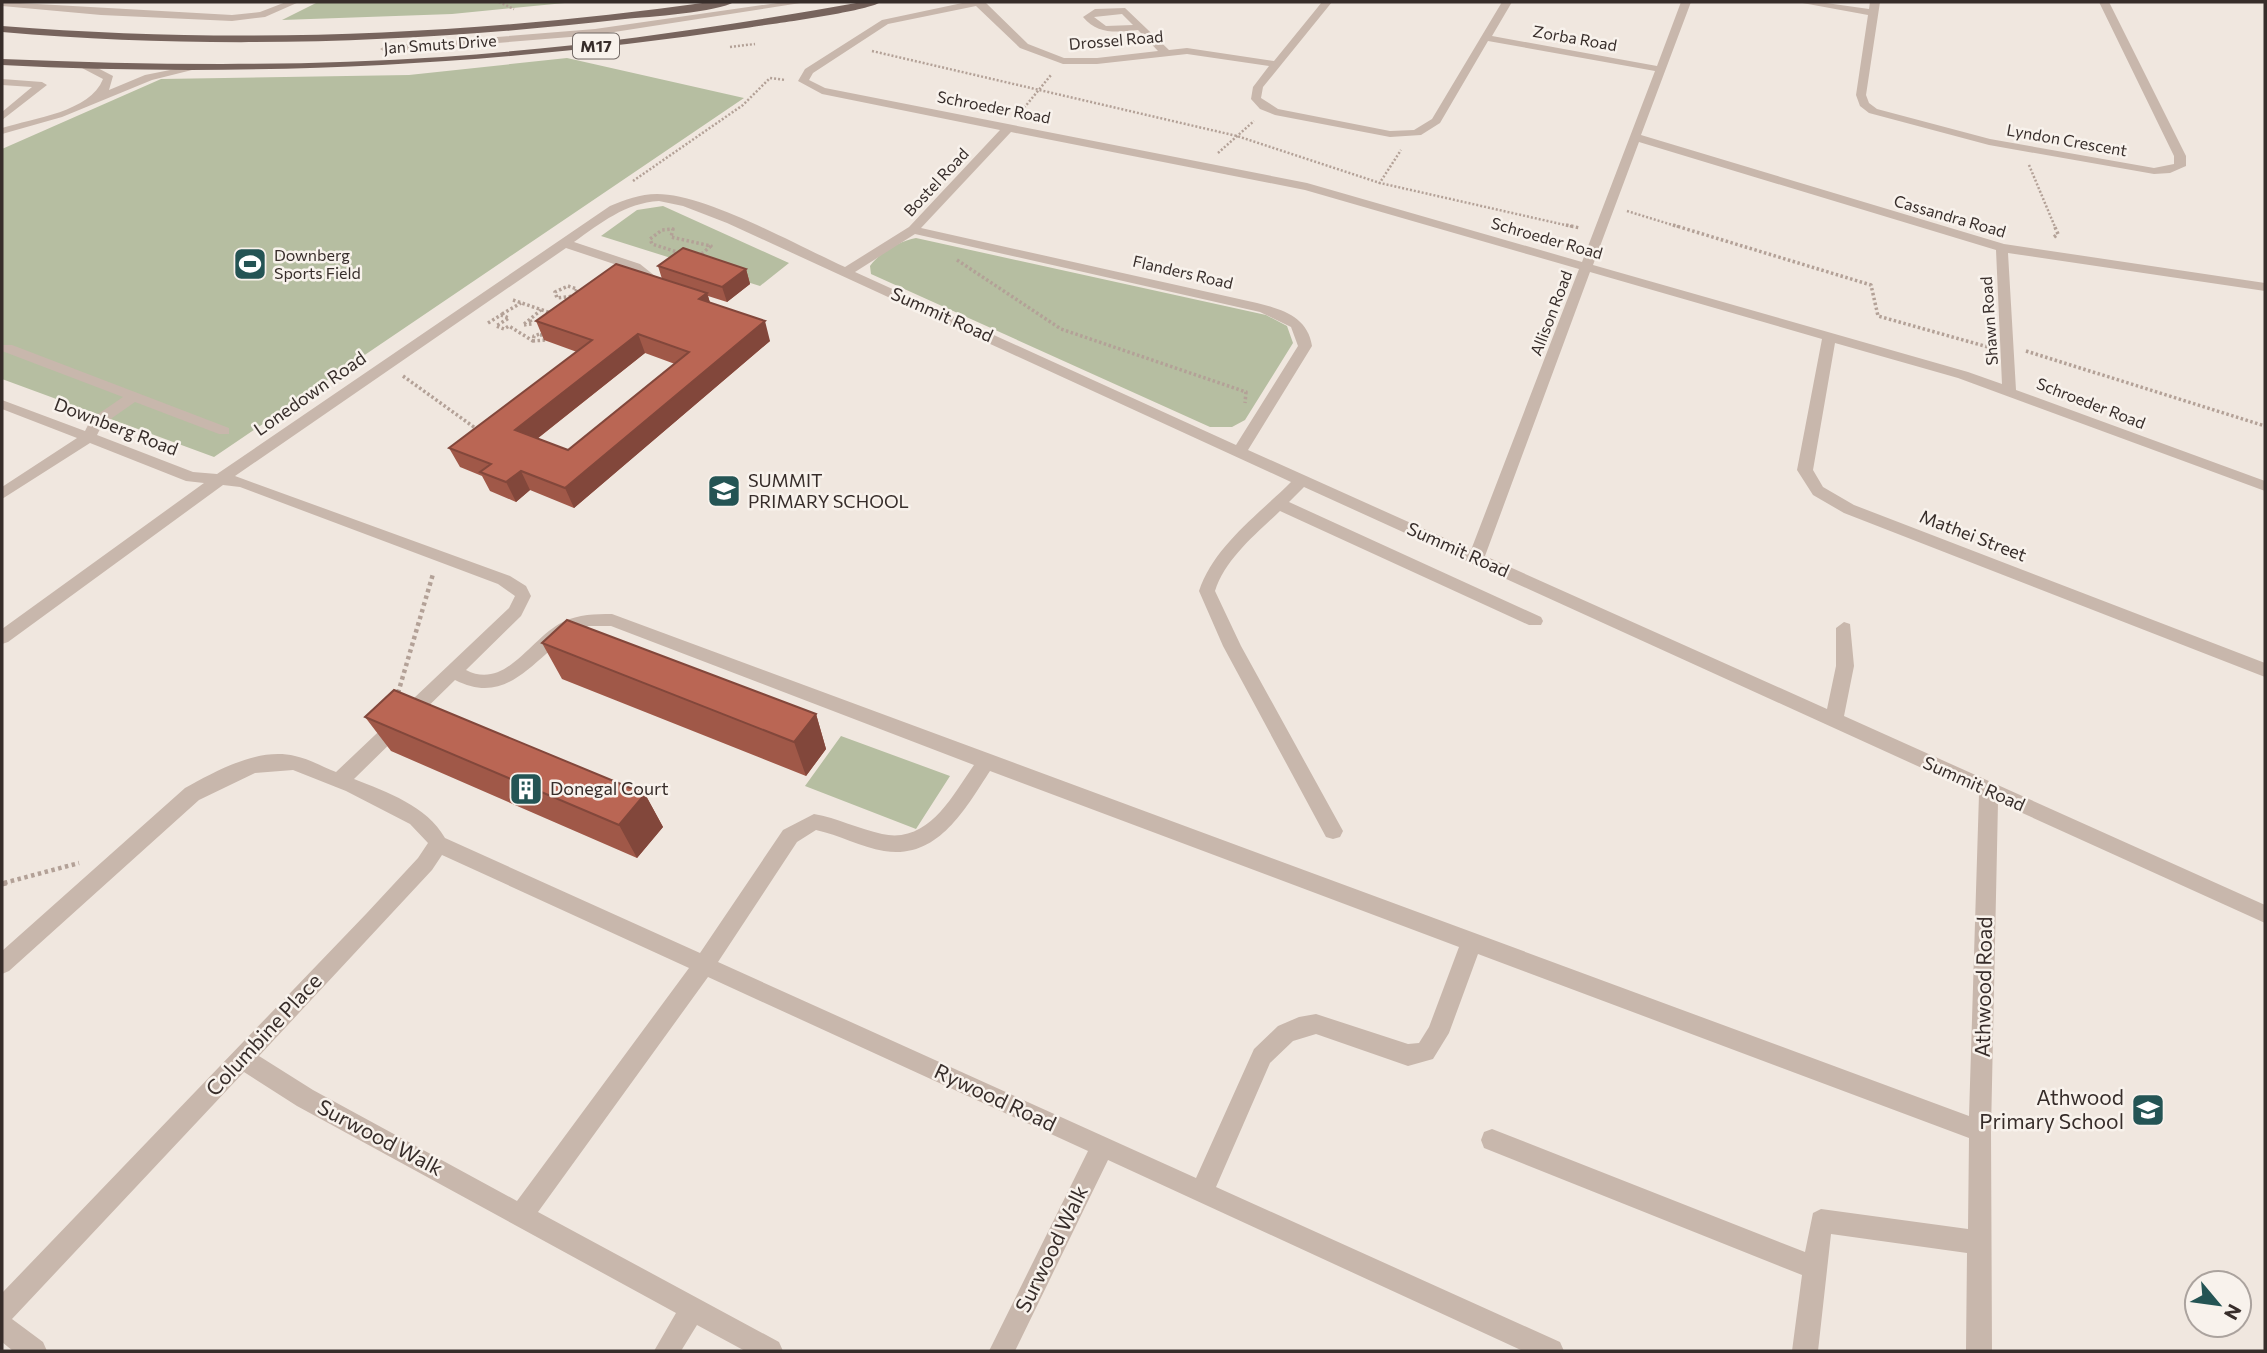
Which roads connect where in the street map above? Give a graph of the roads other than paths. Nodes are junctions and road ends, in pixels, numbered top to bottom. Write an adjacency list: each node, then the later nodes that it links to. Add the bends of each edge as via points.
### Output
1 (121, 2): 14 (street)
2 (294, 2): 14 (street, via 243,18)
3 (729, 2): 16 (main road, Jan Smuts Drive / M17, via 524,28 364,38 162,38)
4 (802, 2): 18 (street, via 595,32)
5 (876, 2): 23 (main road, Jan Smuts Drive / M17, via 704,33 508,55 338,66)
6 (979, 2): 19 (street, Drossel Road, via 1024,46 1063,61); 28 (street, Schroeder Road, via 885,22 808,71 803,81 822,91)
7 (1327, 2): 21 (street)
8 (1507, 2): 17 (street)
9 (1686, 2): 24 (street, Allison Road)
10 (1802, 2): 13 (street, Lyndon Crescent)
11 (2104, 2): 13 (street, Lyndon Crescent, via 2180,156 2175,170 2154,171 2029,151 1890,118 1868,107 1861,95)
12 (2, 3): 14 (street)
13 (1874, 7)
14 (101, 12)
15 (1140, 27): 19 (street)
16 (2, 29)
17 (1486, 38): 21 (street, via 1436,121 1411,135 1267,109 1255,94); 24 (street, Zorba Road)
18 (385, 49)
19 (1165, 52): 21 (street, Drossel Road, via 1199,51)
20 (2, 62): 22 (main road, Jan Smuts Drive / M17)
21 (1276, 64)
22 (86, 66): 23 (main road, Jan Smuts Drive / M17); 26 (street, via 109,78 104,90)
23 (195, 68): 26 (street, via 149,77)
24 (1658, 69): 30 (street, Allison Road)
25 (2, 82): 27 (street, via 42,85)
26 (91, 100): 29 (street)
27 (2, 117)
28 (1008, 128): 32 (street, Bostel Road); 35 (street, Schroeder Road, via 1273,179)
29 (2, 131)
30 (1635, 137): 34 (street, Cassandra Road); 35 (street, Allison Road)
31 (649, 196): 33 (street, Lonedown Road, via 622,205); 36 (street, Summit Road, via 685,201)
32 (913, 230): 36 (street, Bostel Road); 46 (street, Flanders Road, via 1286,317 1300,330 1305,346)
33 (564, 243): 38 (street, via 636,267 655,286); 48 (street, Lonedown Road)
34 (2002, 248): 37 (street, Cassandra Road); 41 (street, Shawn Road)
35 (1587, 268): 39 (street, Schroeder Road); 52 (street, Allison Road)
36 (846, 272): 46 (street, Summit Road)
37 (2265, 287)
38 (675, 293)
39 (1829, 338): 41 (street, Schroeder Road); 56 (street, Mathei Street, via 1805,470 1818,491 1849,509)
40 (7, 348): 42 (street)
41 (2009, 391): 49 (street, Schroeder Road)
42 (133, 397): 44 (street); 45 (street, via 96,422)
43 (2, 404): 45 (street, Downberg Road)
44 (224, 431)
45 (89, 437): 48 (street, Downberg Road, via 191,477); 50 (street)
46 (1239, 452): 47 (street, Summit Road)
47 (1302, 480): 51 (street); 52 (street, Summit Road)
48 (218, 481): 55 (street, Lonedown Road); 57 (street, via 242,482 504,580 520,590 523,596 515,612)
49 (2265, 486)
50 (2, 494)
51 (1279, 505): 53 (street); 62 (street, via 1219,566 1207,592)
52 (1476, 558): 58 (street, Summit Road)
53 (1535, 621)
54 (1844, 628): 58 (street, via 1845,666)
55 (2, 638)
56 (2265, 670)
57 (454, 671): 59 (street, via 477,682 507,677 559,630 587,619 612,620); 60 (street)
58 (1834, 721): 61 (street, Summit Road)
59 (986, 762): 65 (street); 67 (street, via 943,822 924,840 886,844 814,822 800,828 790,836)
60 (338, 782): 63 (street, via 405,811 430,830); 66 (street, via 285,761 200,789)
61 (1989, 791): 64 (street, Summit Road); 69 (street, Athwood Road)
62 (1333, 831)
63 (438, 845): 67 (street, Rywood Road); 68 (street, Columbine Place)
64 (2265, 914)
65 (1472, 942): 69 (street); 72 (street, via 1438,1033 1425,1052 1408,1055 1316,1024 1303,1024 1277,1038 1262,1056)
66 (2, 964)
67 (704, 965): 71 (street, Rywood Road); 73 (street)
68 (242, 1058): 73 (street, Surwood Walk, via 305,1098); 77 (street, Columbine Place)
69 (1980, 1131): 74 (street, Athwood Road)
70 (1492, 1140): 75 (street)
71 (1102, 1146): 72 (street, Rywood Road); 82 (street, Surwood Walk)
72 (1202, 1192): 83 (street, Rywood Road)
73 (521, 1215): 76 (street, Surwood Walk)
74 (1979, 1242): 75 (street, via 1821,1221); 85 (street, Athwood Road)
75 (1814, 1268): 84 (street)
76 (693, 1309): 80 (street); 81 (street, Surwood Walk)
77 (2, 1311)
78 (2, 1326): 79 (street)
79 (34, 1351)
80 (667, 1351)
81 (770, 1351)
82 (1002, 1351)
83 (1551, 1351)
84 (1805, 1351)
85 (1979, 1351)

